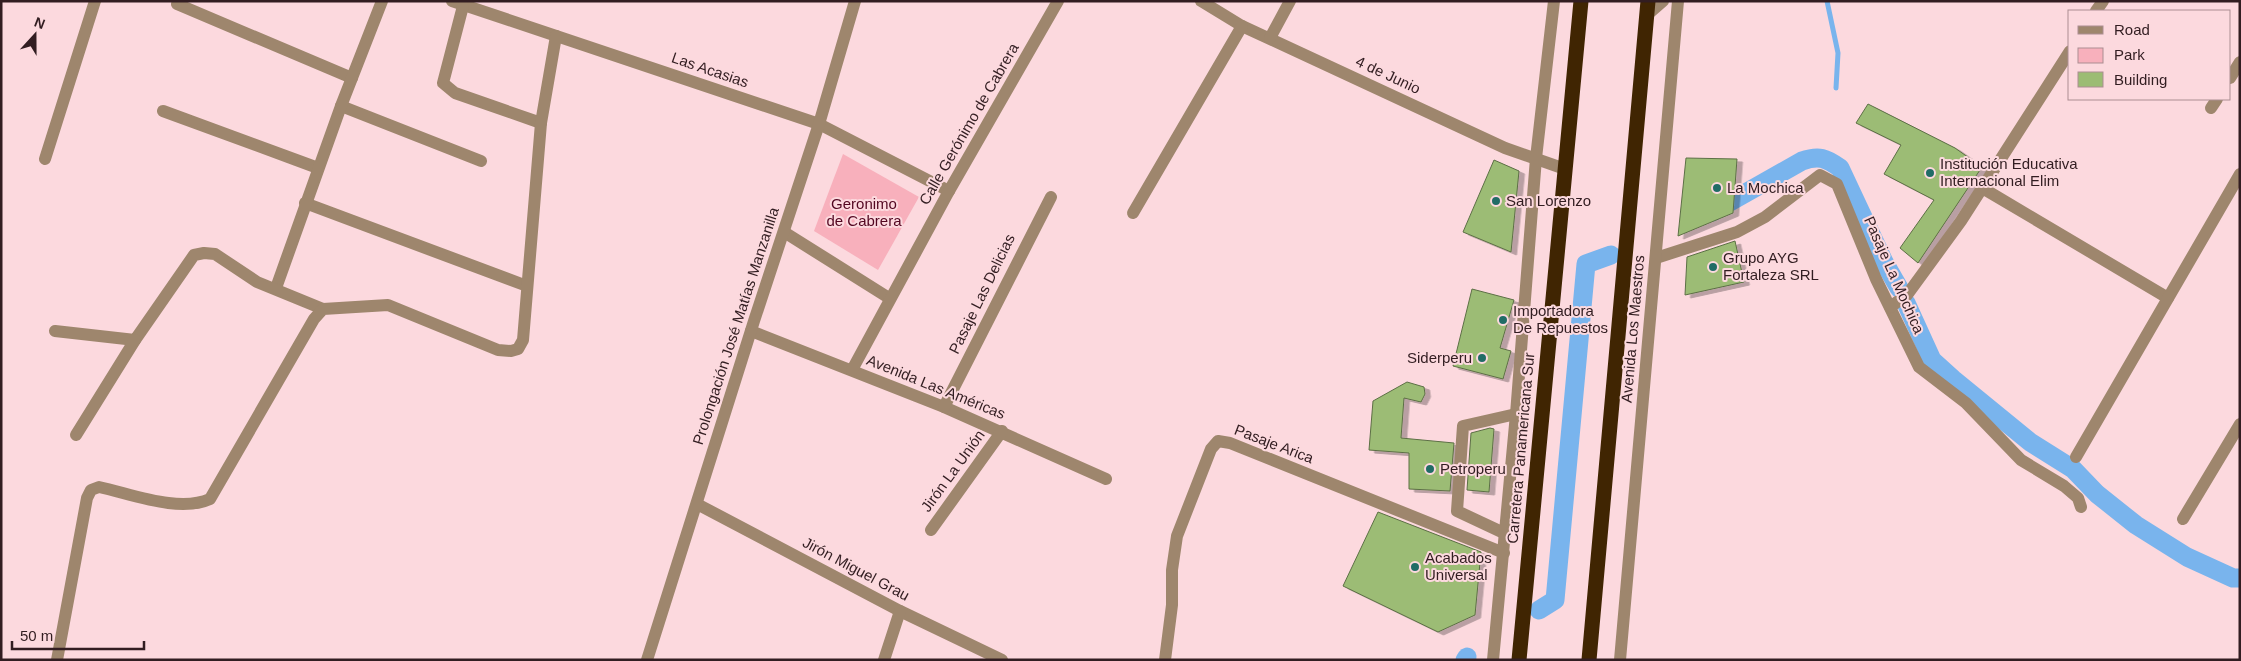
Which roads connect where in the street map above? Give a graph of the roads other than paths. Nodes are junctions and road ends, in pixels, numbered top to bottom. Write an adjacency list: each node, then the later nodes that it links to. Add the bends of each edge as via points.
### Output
1 (95, 1): 26 (street)
2 (382, 1): 20 (street)
3 (855, 1): 24 (street, Prolongación José Matías Manzanilla)
4 (1058, 1): 32 (street, Calle Gerónimo de Cabrera)
5 (1201, 1): 14 (street, 4 de Junio)
6 (1290, 1): 16 (street)
7 (1554, 1): 25 (street)
8 (1581, 1): 29 (highway, Carretera Panamericana Sur)
9 (1663, 1): 13 (street)
10 (1678, 1): 37 (street, Avenida Los Maestros)
11 (177, 4): 20 (street)
12 (458, 4): 15 (street, Las Acasias); 23 (street, via 444,83 455,93)
13 (1648, 8): 69 (highway)
14 (1242, 26): 16 (street, 4 de Junio); 35 (street)
15 (556, 36): 23 (street); 24 (street, Las Acasias)
16 (1270, 38): 25 (street, 4 de Junio, via 1505,148)
17 (2068, 54): 31 (street)
18 (2240, 62): 19 (street)
19 (2231, 76)
20 (352, 78): 21 (street)
21 (340, 106): 27 (street); 28 (street)
22 (163, 111): 28 (street)
23 (541, 122): 38 (street)
24 (819, 124): 32 (street, Las Acasias); 36 (street, Prolongación José Matías Manzanilla)
25 (1536, 158): 29 (street, 4 de Junio); 49 (street)
26 (45, 159)
27 (481, 161)
28 (318, 168): 34 (street)
29 (1565, 169): 62 (highway, Carretera Panamericana Sur)
30 (2240, 174): 41 (street)
31 (1984, 189): 41 (street); 42 (street, via 1907,295)
32 (949, 191): 40 (street, Calle Gerónimo de Cabrera)
33 (1050, 197): 48 (street, Pasaje Las Delicias)
34 (305, 203): 38 (street); 39 (street)
35 (1133, 213)
36 (784, 232): 40 (street); 45 (street, Prolongación José Matías Manzanilla)
37 (1656, 258): 42 (street, Pasaje La Mochica, via 1737,232 1765,217 1820,175 1837,184); 70 (street, Avenida Los Maestros)
38 (527, 286): 43 (street, via 523,340 518,349 511,352 498,350 388,305)
39 (276, 288): 43 (street); 46 (street, via 257,282 214,254 194,255)
40 (889, 298): 47 (street, Calle Gerónimo de Cabrera)
41 (2168, 298): 53 (street)
42 (1890, 308): 56 (street, Pasaje La Mochica, via 1919,367 1966,403 2021,460 2078,498)
43 (323, 309): 63 (street, via 314,318 210,499 182,505 99,487 91,490 85,507)
44 (54, 331): 46 (street)
45 (751, 331): 47 (street, Avenida Las Américas); 55 (street, Prolongación José Matías Manzanilla)
46 (135, 340): 52 (street)
47 (852, 370): 48 (street, Avenida Las Américas)
48 (944, 407): 51 (street, Avenida Las Américas)
49 (1516, 414): 59 (street); 59 (street, via 1463,426 1457,511)
50 (2240, 424): 57 (street)
51 (1002, 431): 54 (street, Avenida Las Américas); 58 (street, Jirón La Unión)
52 (76, 436)
53 (2076, 457)
54 (1106, 479)
55 (696, 504): 61 (street, Jirón Miguel Grau); 64 (street, Prolongación José Matías Manzanilla)
56 (2081, 507)
57 (2183, 519)
58 (931, 530)
59 (1506, 534): 60 (street)
60 (1504, 553): 67 (street, Pasaje Arica, via 1230,443 1218,441 1210,449 1177,536); 68 (street)
61 (900, 611): 65 (street); 66 (street, Jirón Miguel Grau)
62 (1520, 655)
63 (57, 660)
64 (647, 660)
65 (884, 660)
66 (1002, 660)
67 (1165, 660)
68 (1493, 660)
69 (1589, 660)
70 (1620, 660)

